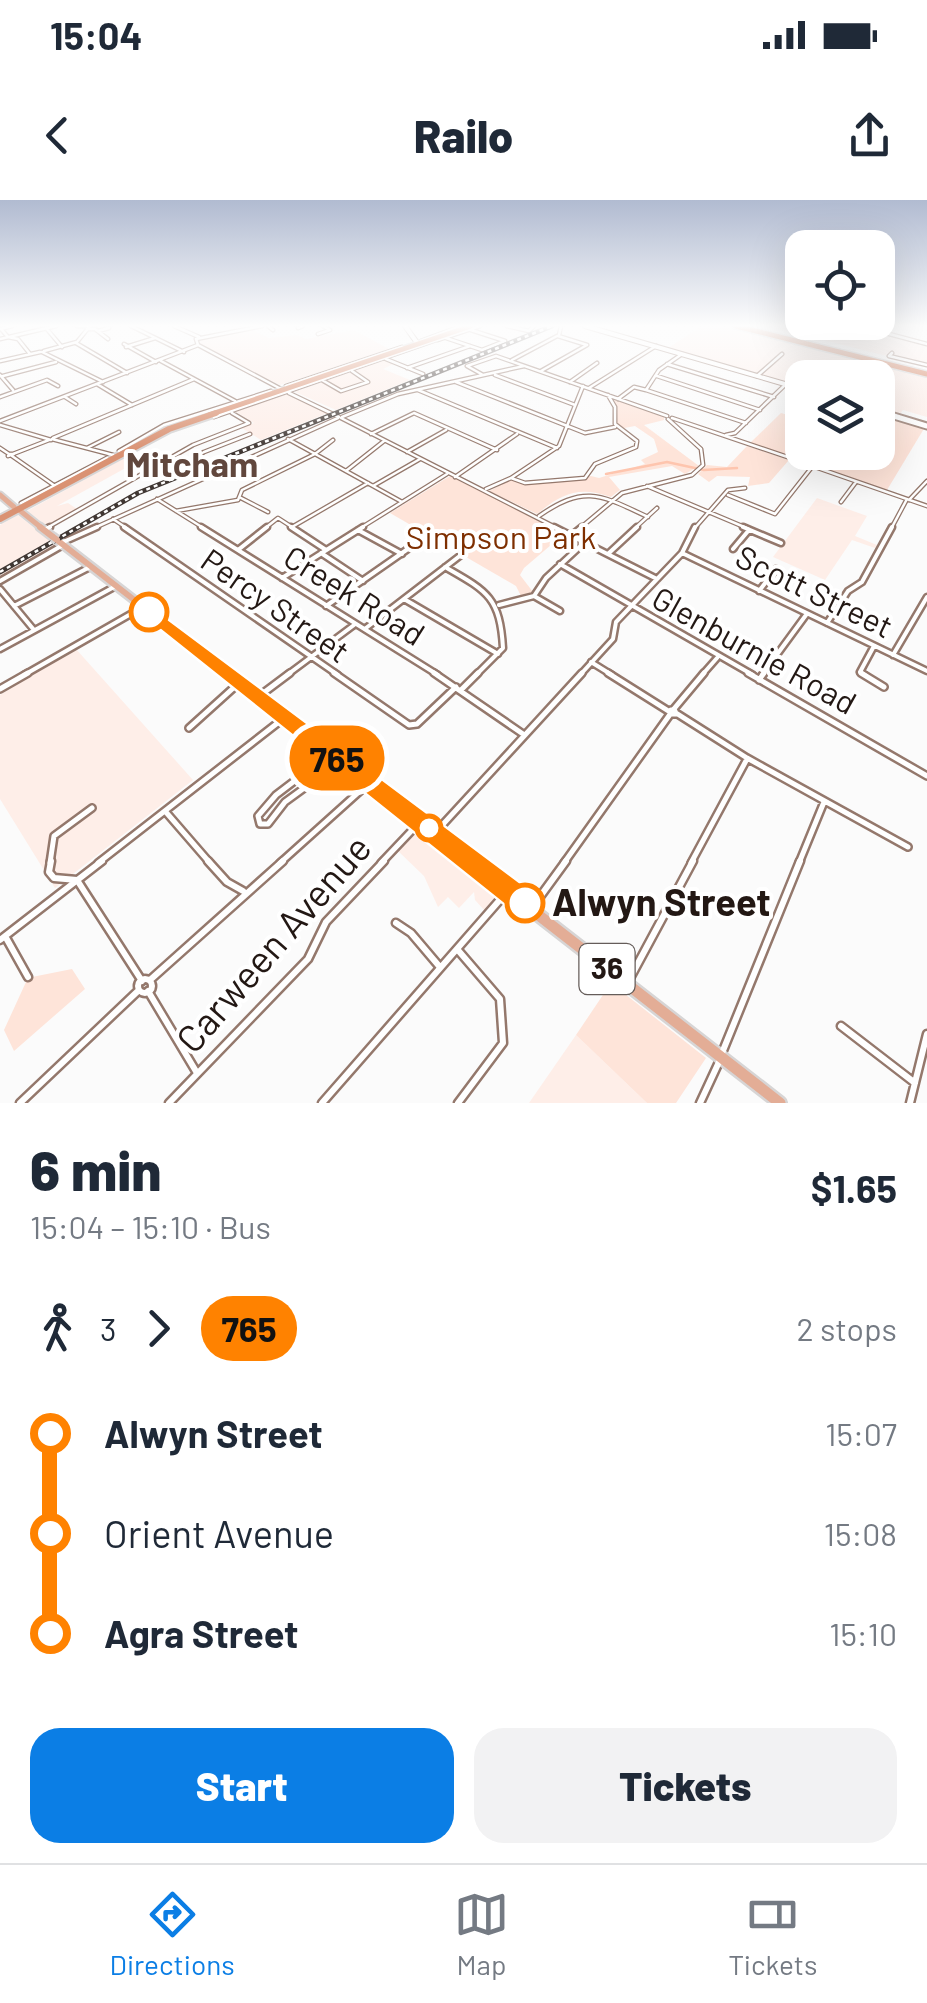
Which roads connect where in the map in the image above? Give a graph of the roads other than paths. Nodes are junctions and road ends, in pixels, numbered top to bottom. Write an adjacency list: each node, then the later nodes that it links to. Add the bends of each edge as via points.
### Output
1 (39, 368): 26 (street)
2 (73, 368): 33 (street)
3 (119, 368): 23 (street)
4 (141, 368): 23 (street)
5 (171, 368): 30 (street)
6 (242, 368): 41 (street)
7 (341, 368): 41 (highway)
8 (349, 368): 41 (highway)
9 (355, 368): 21 (street)
10 (408, 368): 24 (street)
11 (470, 368): 27 (street)
12 (516, 368): 25 (street)
13 (532, 368): 22 (street)
14 (546, 368): 22 (street)
15 (590, 368): 34 (street)
16 (621, 368): 40 (street)
17 (664, 368): 28 (street)
18 (681, 368): 48 (street)
19 (730, 368): 29 (main road)
20 (765, 368): 29 (street)
21 (350, 370): 31 (street); 31 (street, via 368,382 341,391)
22 (541, 371): 34 (street)
23 (127, 373): 33 (street)
24 (423, 374)
25 (492, 374): 27 (street); 52 (street)
26 (1, 376): 44 (street)
27 (483, 376): 32 (street)
28 (656, 376): 43 (street); 55 (street)
29 (756, 376): 36 (main road)
30 (194, 379): 50 (street); 53 (street)
31 (322, 380): 41 (street)
32 (456, 381): 42 (street); 61 (street)
33 (103, 382): 35 (street)
34 (570, 382): 39 (street)
35 (98, 384): 47 (street); 53 (street)
36 (785, 384)
37 (785, 385): 48 (street)
38 (58, 386): 44 (street, via 46,380)
39 (583, 386): 40 (street); 52 (street)
40 (590, 388): 45 (street)
41 (282, 389): 50 (street); 54 (highway); 58 (street); 83 (highway, via 166,427)
42 (418, 390): 58 (street); 66 (street)
43 (646, 390): 49 (street, via 634,388); 60 (street)
44 (17, 391): 46 (street)
45 (608, 395): 49 (street); 63 (street)
46 (0, 397)
47 (64, 397): 51 (street); 59 (street)
48 (774, 397): 55 (street)
49 (618, 399): 57 (street)
50 (235, 401): 83 (street, via 161,426)
51 (76, 404)
52 (575, 404): 61 (street)
53 (132, 405): 71 (street)
54 (227, 410): 83 (highway); 87 (street, via 249,423); 97 (street)
55 (760, 410): 60 (street)
56 (895, 416): 62 (main road)
57 (669, 417): 70 (street); 98 (street, via 701,450 700,469)
58 (340, 418): 68 (street); 72 (street)
59 (0, 423): 71 (street)
60 (746, 423): 69 (street)
61 (567, 426): 63 (street, via 588,434); 78 (street)
62 (927, 426)
63 (616, 427): 93 (street, via 637,440 636,447 595,464 585,478)
64 (448, 428): 68 (street, via 410,414); 79 (street); 80 (street)
65 (119, 432): 77 (street)
66 (519, 433): 78 (street); 79 (street)
67 (250, 434): 87 (street, via 173,470)
68 (371, 434): 74 (street)
69 (735, 434): 70 (street); 75 (street)
70 (721, 435): 75 (street)
71 (51, 439): 77 (street); 82 (street)
72 (288, 439): 81 (street); 104 (street)
73 (333, 440): 81 (street)
74 (384, 441): 80 (street); 90 (street)
75 (748, 444): 84 (street)
76 (0, 448): 82 (street)
77 (87, 448): 83 (street)
78 (557, 448): 93 (street)
79 (497, 450): 92 (street)
80 (407, 452): 85 (street)
81 (315, 454): 90 (street); 103 (street, via 242,490)
82 (11, 455): 86 (street); 97 (street)
83 (114, 455): 97 (highway)
84 (785, 457)
85 (420, 459): 91 (street); 96 (street)
86 (0, 460)
87 (160, 464): 119 (street)
88 (809, 470): 101 (street, via 775,514)
89 (823, 470): 95 (street)
90 (346, 471): 96 (street)
91 (448, 473): 92 (street); 107 (street)
92 (455, 476): 100 (street)
93 (511, 478): 100 (street)
94 (927, 481): 105 (street)
95 (856, 482): 105 (street); 108 (street)
96 (371, 485): 107 (street); 118 (street)
97 (57, 486): 111 (highway)
98 (648, 486): 106 (street); 114 (street)
99 (745, 488): 101 (street)
100 (483, 490): 115 (street)
101 (726, 495): 114 (street)
102 (0, 496): 111 (main road, 36)
103 (240, 498): 112 (street); 113 (street)
104 (156, 499): 112 (street, Creek Road); 117 (street)
105 (908, 500): 109 (street); 155 (street, via 862,582 848,591)
106 (613, 501): 115 (street, via 573,494); 116 (street); 122 (street)
107 (402, 502): 120 (street)
108 (841, 502)
109 (927, 506)
110 (657, 508): 116 (street)
111 (12, 511): 119 (main road, 36)
112 (176, 511): 128 (street, Creek Road)
113 (268, 512)
114 (707, 512): 121 (street); 131 (street)
115 (537, 517): 122 (street)
116 (648, 517): 130 (street)
117 (112, 519): 124 (street); 165 (street, Percy Street)
118 (292, 527): 128 (street, via 278,518); 129 (street)
119 (44, 530): 124 (main road, 36)
120 (358, 530): 129 (street); 132 (street)
121 (749, 530): 126 (street); 127 (street)
122 (572, 535): 125 (street)
123 (425, 537): 132 (street)
124 (58, 541): 135 (main road, 36); 140 (street)
125 (586, 541): 130 (street); 134 (street)
126 (781, 543)
127 (733, 549)
128 (238, 550): 138 (street, Creek Road)
129 (324, 552): 138 (street); 141 (street)
130 (609, 553): 139 (street)
131 (682, 553): 139 (street); 144 (street, Scott Street)
132 (402, 554): 141 (street)
133 (462, 555): 136 (street)
134 (560, 564): 145 (street); 151 (street, Glenburnie Road)
135 (91, 566): 142 (main road, 36); 149 (street)
136 (446, 568): 146 (street); 148 (street)
137 (776, 569): 144 (street)
138 (282, 578): 150 (street, Creek Road)
139 (657, 578): 151 (street)
140 (0, 580)
141 (362, 580): 150 (street)
142 (116, 586): 152 (main road, 36); 158 (street)
143 (0, 589): 149 (street)
144 (759, 591): 154 (street, Scott Street)
145 (534, 596): 148 (street); 153 (street)
146 (404, 599): 157 (street); 160 (street)
147 (926, 602): 164 (street)
148 (499, 605): 159 (street)
149 (14, 606): 158 (street)
150 (326, 606): 156 (street, Creek Road)
151 (630, 606): 166 (street, Glenburnie Road); 167 (street, via 616,622 614,639)
152 (143, 607): 170 (main road, 36); 172 (street)
153 (560, 610)
154 (806, 615): 155 (street, Scott Street); 169 (street)
155 (828, 623): 161 (street, Scott Street)
156 (356, 624): 157 (street, Creek Road); 165 (street)
157 (364, 629): 173 (street, Creek Road)
158 (34, 630): 162 (street)
159 (502, 640): 160 (street); 163 (street)
160 (487, 646): 163 (street)
161 (874, 646): 164 (street, Scott Street); 171 (street, via 860,672)
162 (0, 649)
163 (498, 654): 173 (street)
164 (893, 655): 168 (street, Scott Street)
165 (310, 658): 173 (street, Percy Street, via 414,725); 174 (street)
166 (717, 658): 169 (street, Glenburnie Road); 175 (street)
167 (590, 662): 175 (street); 178 (street)
168 (927, 671)
169 (759, 680): 181 (street, Glenburnie Road)
170 (240, 682): 174 (main road, 36); 177 (street)
171 (884, 687)
172 (0, 688)
173 (458, 688): 178 (street, Creek Road)
174 (258, 697): 176 (main road, 36)
175 (673, 713): 180 (street); 192 (street)
176 (285, 717): 179 (main road, 36); 185 (street)
177 (189, 728)
178 (524, 734): 187 (street)
179 (326, 756): 179 (street, via 329,770 260,824 258,816 276,795); 182 (main road, 36)
180 (748, 758): 183 (street); 199 (street)
181 (927, 776)
182 (369, 783): 186 (main road, 36); 191 (street)
183 (824, 802): 188 (street); 204 (street)
184 (92, 808): 189 (street, via 52,840 49,872)
185 (165, 811): 189 (street); 191 (street, via 227,882)
186 (420, 822): 187 (main road, 36); 205 (street, Carween Avenue, via 326,922 308,959)
187 (435, 834): 190 (main road, 36)
188 (908, 847)
189 (76, 880): 194 (street); 198 (street)
190 (508, 890): 192 (main road, 36); 195 (street)
191 (243, 891): 198 (street)
192 (532, 908): 199 (main road, 36)
193 (396, 923): 196 (street)
194 (3, 938): 197 (street)
195 (457, 949): 196 (street); 210 (street, via 500,999 503,1042)
196 (439, 966): 209 (street)
197 (28, 977)
198 (146, 981): 200 (street); 201 (street)
199 (627, 984): 204 (main road, 36)
200 (138, 990): 201 (street); 207 (street)
201 (148, 991): 205 (street)
202 (841, 1026): 206 (street)
203 (927, 1034): 206 (street)
204 (721, 1057): 211 (street); 212 (main road, 36)
205 (197, 1074): 208 (street, Carween Avenue)
206 (915, 1083): 213 (street)
207 (20, 1103)
208 (169, 1103)
209 (322, 1103)
210 (458, 1103)
211 (700, 1103)
212 (780, 1103)
213 (910, 1103)

